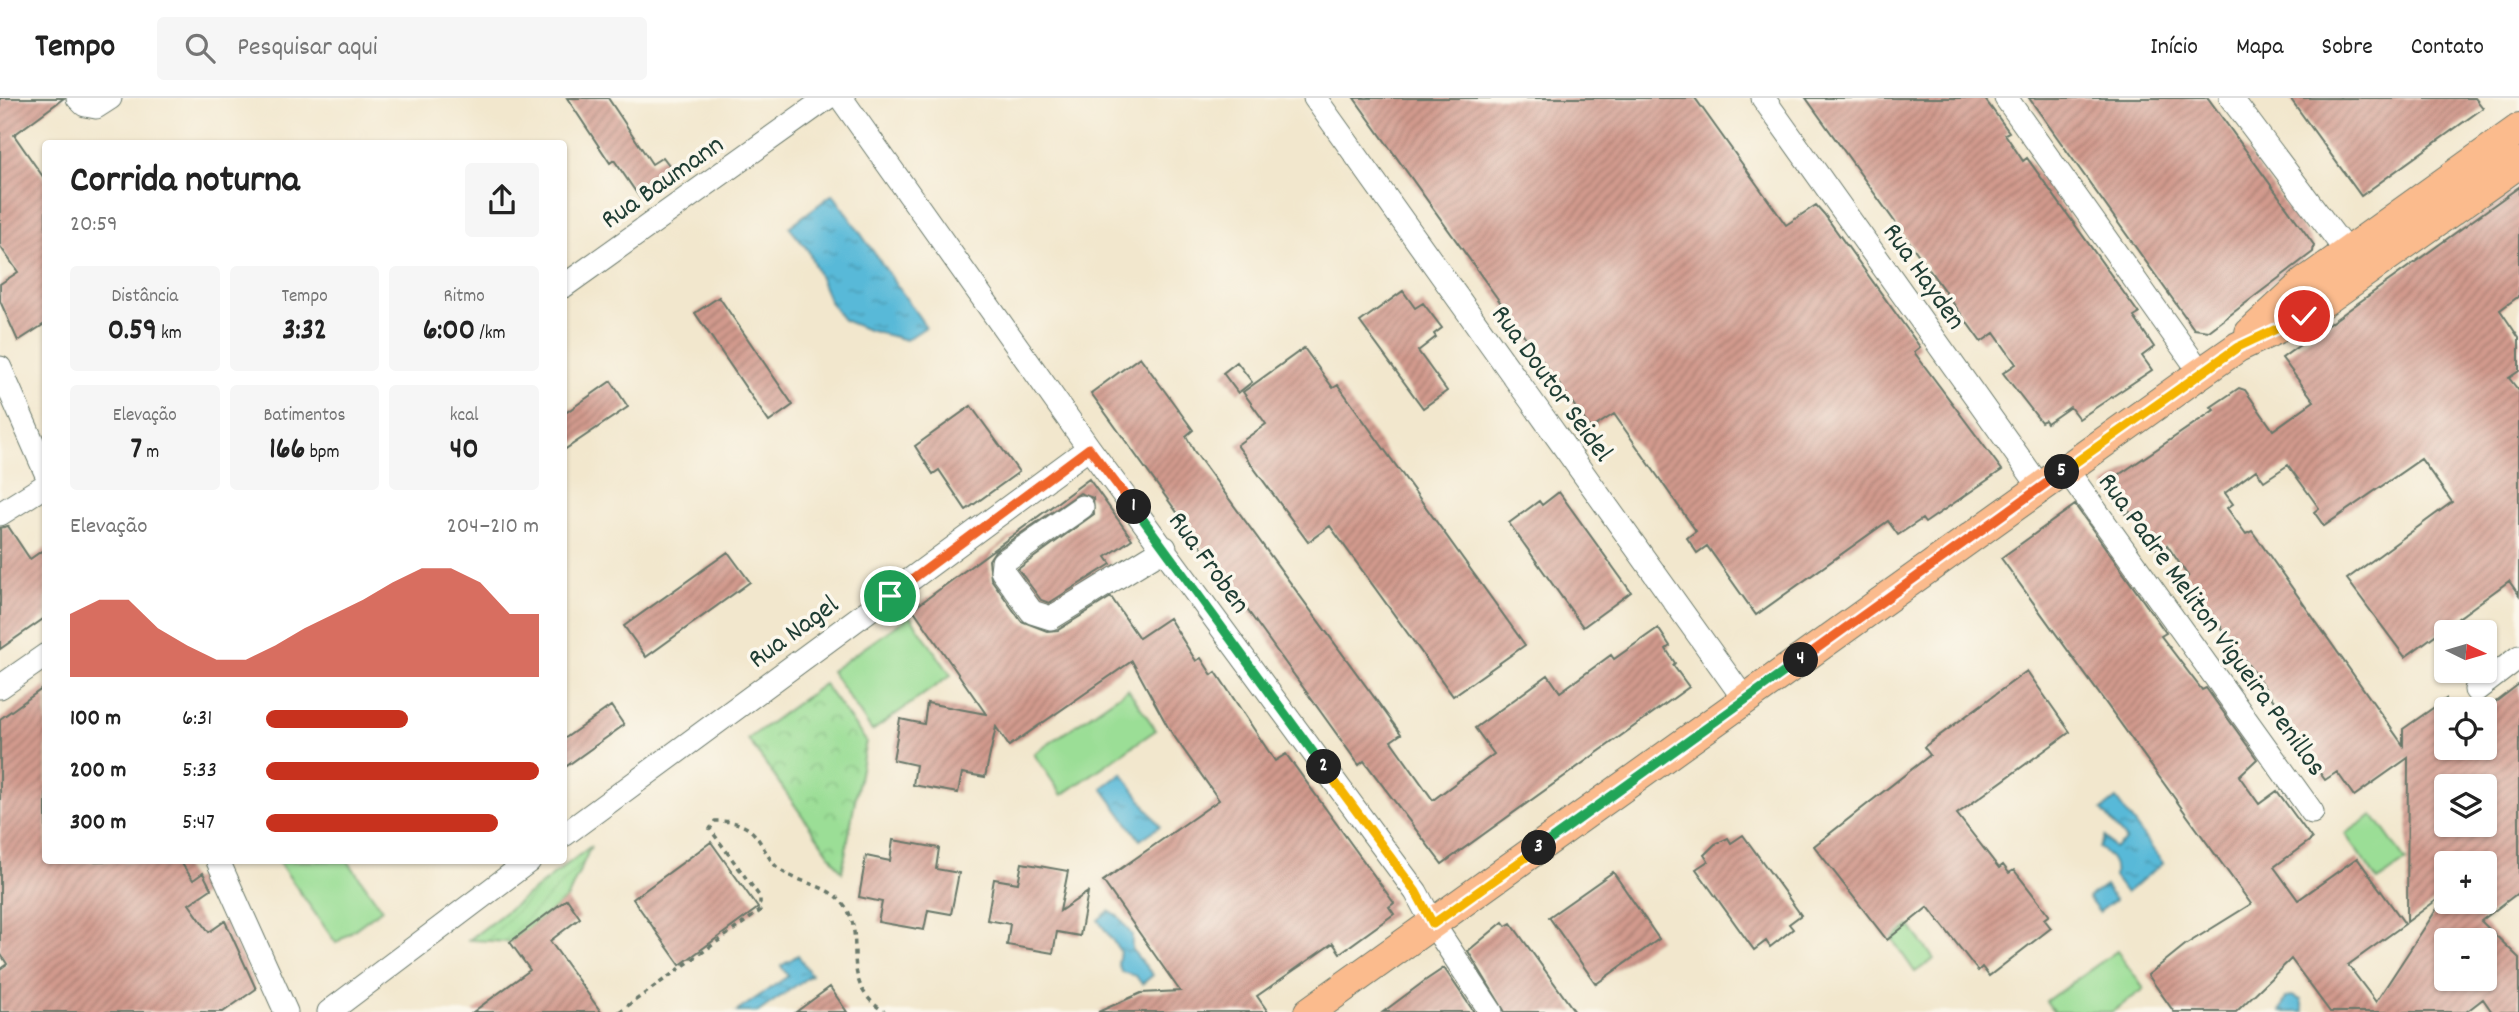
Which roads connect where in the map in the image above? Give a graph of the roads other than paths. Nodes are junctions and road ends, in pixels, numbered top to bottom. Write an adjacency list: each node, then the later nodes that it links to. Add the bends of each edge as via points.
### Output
1 (78, 98): 2 (street, via 96,107)
2 (110, 98)
3 (827, 98): 12 (street, Rua Baumann)
4 (841, 98): 16 (street, Rua Froben)
5 (1315, 98): 28 (street, Rua Doutor Seidel)
6 (1763, 98): 19 (street, Rua Hayden)
7 (2006, 98): 15 (street)
8 (2231, 98): 11 (street)
9 (2519, 129): 11 (main road)
10 (2519, 163): 13 (main road, via 2304,316)
11 (2346, 251): 13 (main road, via 2277,305)
12 (567, 284)
13 (2238, 347): 15 (main road)
14 (0, 368): 17 (street)
15 (2201, 373): 18 (main road)
16 (1089, 448): 23 (street, Rua Froben); 30 (street, Rua Nagel)
17 (42, 464)
18 (2067, 469): 19 (main road); 29 (street, Rua Padre Meliton Vigueira Penillos)
19 (2040, 487): 28 (main road)
20 (42, 488): 22 (street)
21 (1082, 507): 23 (street, via 1003,562 1002,571 1038,617 1051,618)
22 (0, 514)
23 (1165, 548): 33 (street, Rua Froben, via 1416,892)
24 (2519, 657): 27 (street)
25 (42, 658): 26 (street)
26 (0, 687)
27 (2476, 690)
28 (1745, 700): 33 (main road)
29 (2312, 812)
30 (567, 833)
31 (219, 864): 35 (street)
32 (525, 864): 36 (street)
33 (1433, 924): 34 (main road); 37 (street, Rua Froben)
34 (1318, 1010)
35 (286, 1012)
36 (329, 1012)
37 (1491, 1012)

